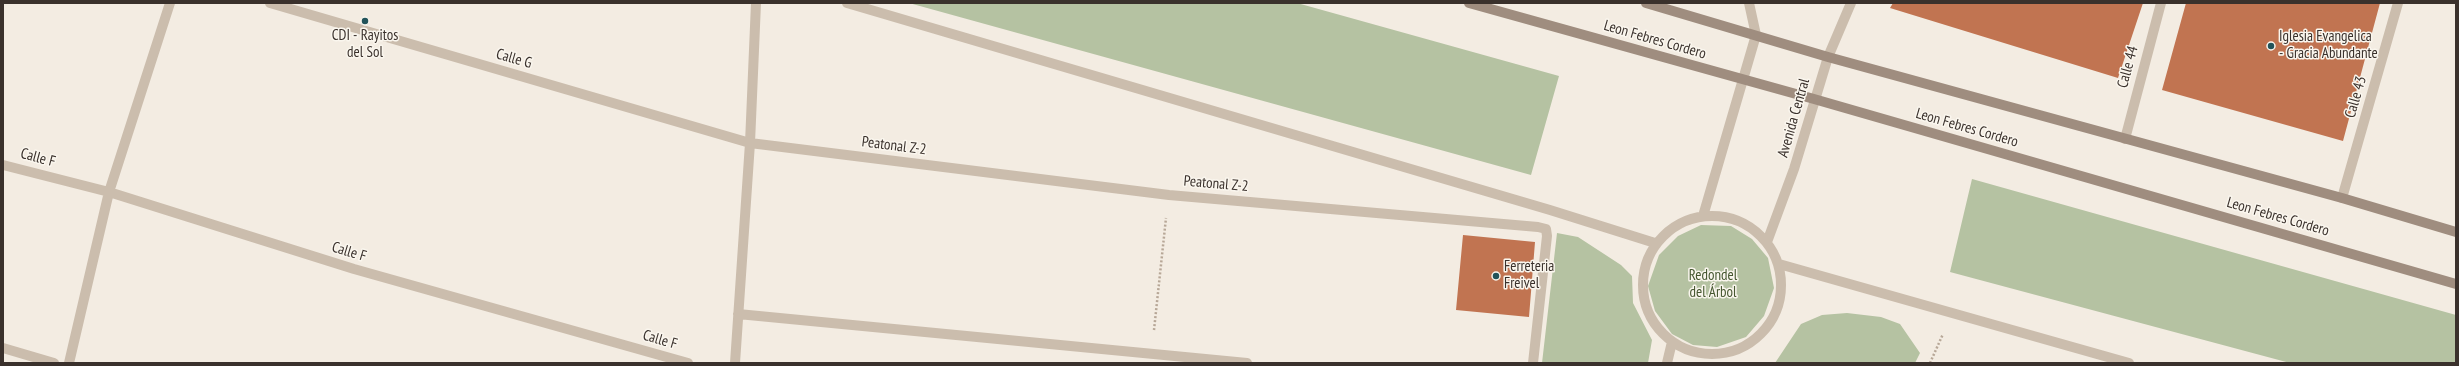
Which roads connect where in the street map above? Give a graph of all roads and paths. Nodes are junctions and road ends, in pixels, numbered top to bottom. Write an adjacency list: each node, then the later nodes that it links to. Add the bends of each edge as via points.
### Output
1 (170, 3): 18 (street)
2 (270, 3): 16 (street, Calle G)
3 (756, 3): 16 (street)
4 (847, 3): 24 (street, via 1542,207)
5 (1469, 3): 13 (street, Leon Febres Cordero)
6 (1646, 3): 11 (street, Leon Febres Cordero)
7 (1749, 3): 11 (street)
8 (1851, 3): 12 (street, Avenida Central)
9 (2161, 3): 15 (street, Calle 44)
10 (2398, 3): 20 (street, Calle 43)
11 (1756, 35): 12 (street, Leon Febres Cordero); 13 (street)
12 (1828, 57): 14 (street, Avenida Central); 15 (street, Leon Febres Cordero)
13 (1744, 80): 14 (street, Leon Febres Cordero); 21 (street)
14 (1814, 99): 23 (street, Avenida Central, via 1794,169); 26 (street, Leon Febres Cordero)
15 (2125, 139): 20 (street, Leon Febres Cordero)
16 (750, 143): 19 (street, Peatonal Z-2); 28 (street)
17 (3, 165): 18 (street, Calle F)
18 (109, 192): 35 (street); 36 (street, Calle F, via 354,270)
19 (1168, 195): 31 (path); 39 (street, Peatonal Z-2, via 1546,229)
20 (2342, 198): 22 (street, Leon Febres Cordero)
21 (1703, 216): 23 (street, via 1721,216 1738,221 1754,229); 24 (street, via 1683,222)
22 (2456, 232)
23 (1767, 242): 25 (street)
24 (1655, 243): 29 (street, via 1643,274 1644,300 1654,324)
25 (1779, 264): 27 (street); 32 (street, via 1782,288 1778,306 1763,334 1742,348)
26 (2456, 284)
27 (1952, 313): 33 (street); 41 (path)
28 (738, 314): 31 (street); 37 (street)
29 (1672, 342): 32 (street, via 1686,350); 40 (street)
30 (3, 348): 34 (street)
31 (1152, 355): 38 (street)
32 (1717, 359)
33 (2105, 360): 42 (street)
34 (54, 363)
35 (69, 363)
36 (688, 363)
37 (735, 363)
38 (1247, 363)
39 (1532, 363)
40 (1667, 363)
41 (1930, 363)
42 (2129, 363)

